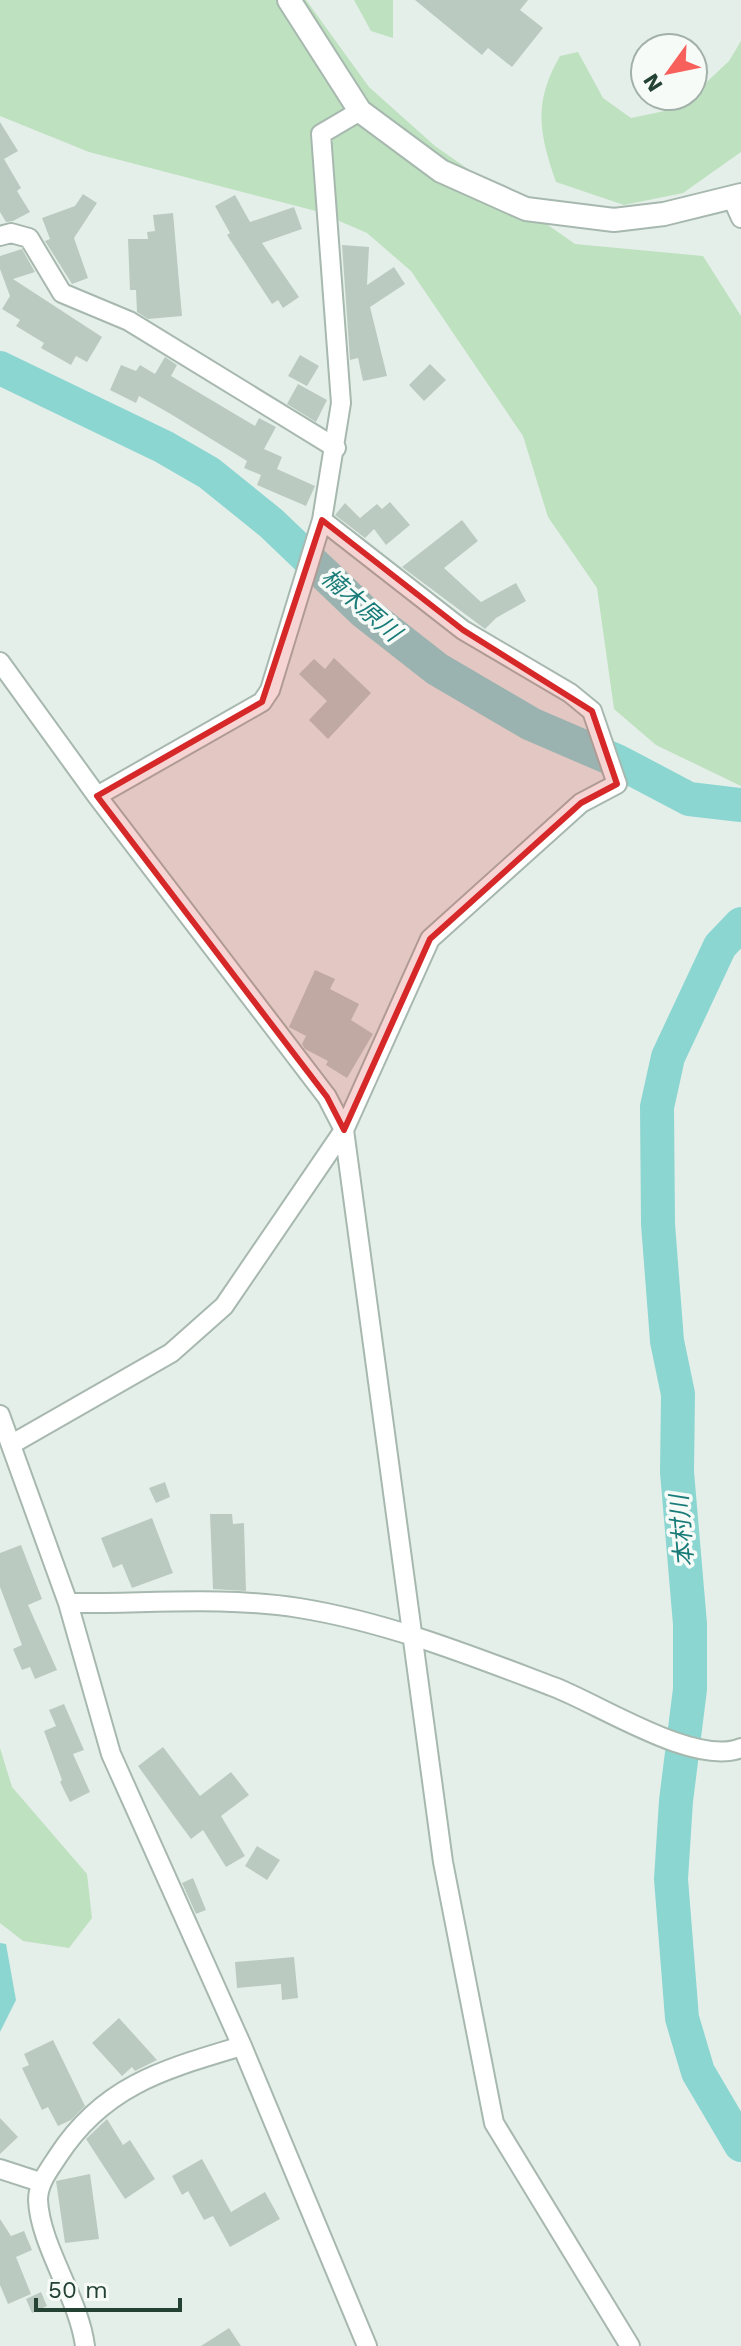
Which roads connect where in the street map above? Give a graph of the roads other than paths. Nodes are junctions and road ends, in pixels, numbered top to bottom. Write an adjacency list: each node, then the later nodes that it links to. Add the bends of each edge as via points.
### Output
1 (289, 0): 2 (street)
2 (360, 111): 3 (street, via 441,171 526,209 614,220); 5 (street, via 321,134 341,403)
3 (738, 204)
4 (0, 236): 5 (street, via 29,238 62,293 129,321)
5 (336, 448): 6 (street)
6 (320, 527): 8 (street, via 262,702); 9 (street, via 463,630 592,711 617,784 581,803 430,939)
7 (0, 662): 8 (street)
8 (97, 796): 9 (street, via 327,1097)
9 (344, 1130): 11 (street, via 224,1306 171,1353); 13 (street)
10 (0, 1415): 11 (street)
11 (12, 1444): 12 (street)
12 (68, 1603): 13 (street, via 298,1608); 15 (street, via 111,1754)
13 (414, 1635): 14 (street, via 558,1689 645,1732); 20 (street, via 443,1862 494,2123)
14 (734, 1750)
15 (242, 2046): 17 (street, via 175,2066 106,2100); 19 (street)
16 (0, 2169): 17 (street)
17 (40, 2182): 18 (street, via 38,2201)
18 (85, 2346)
19 (367, 2346)
20 (630, 2346)

